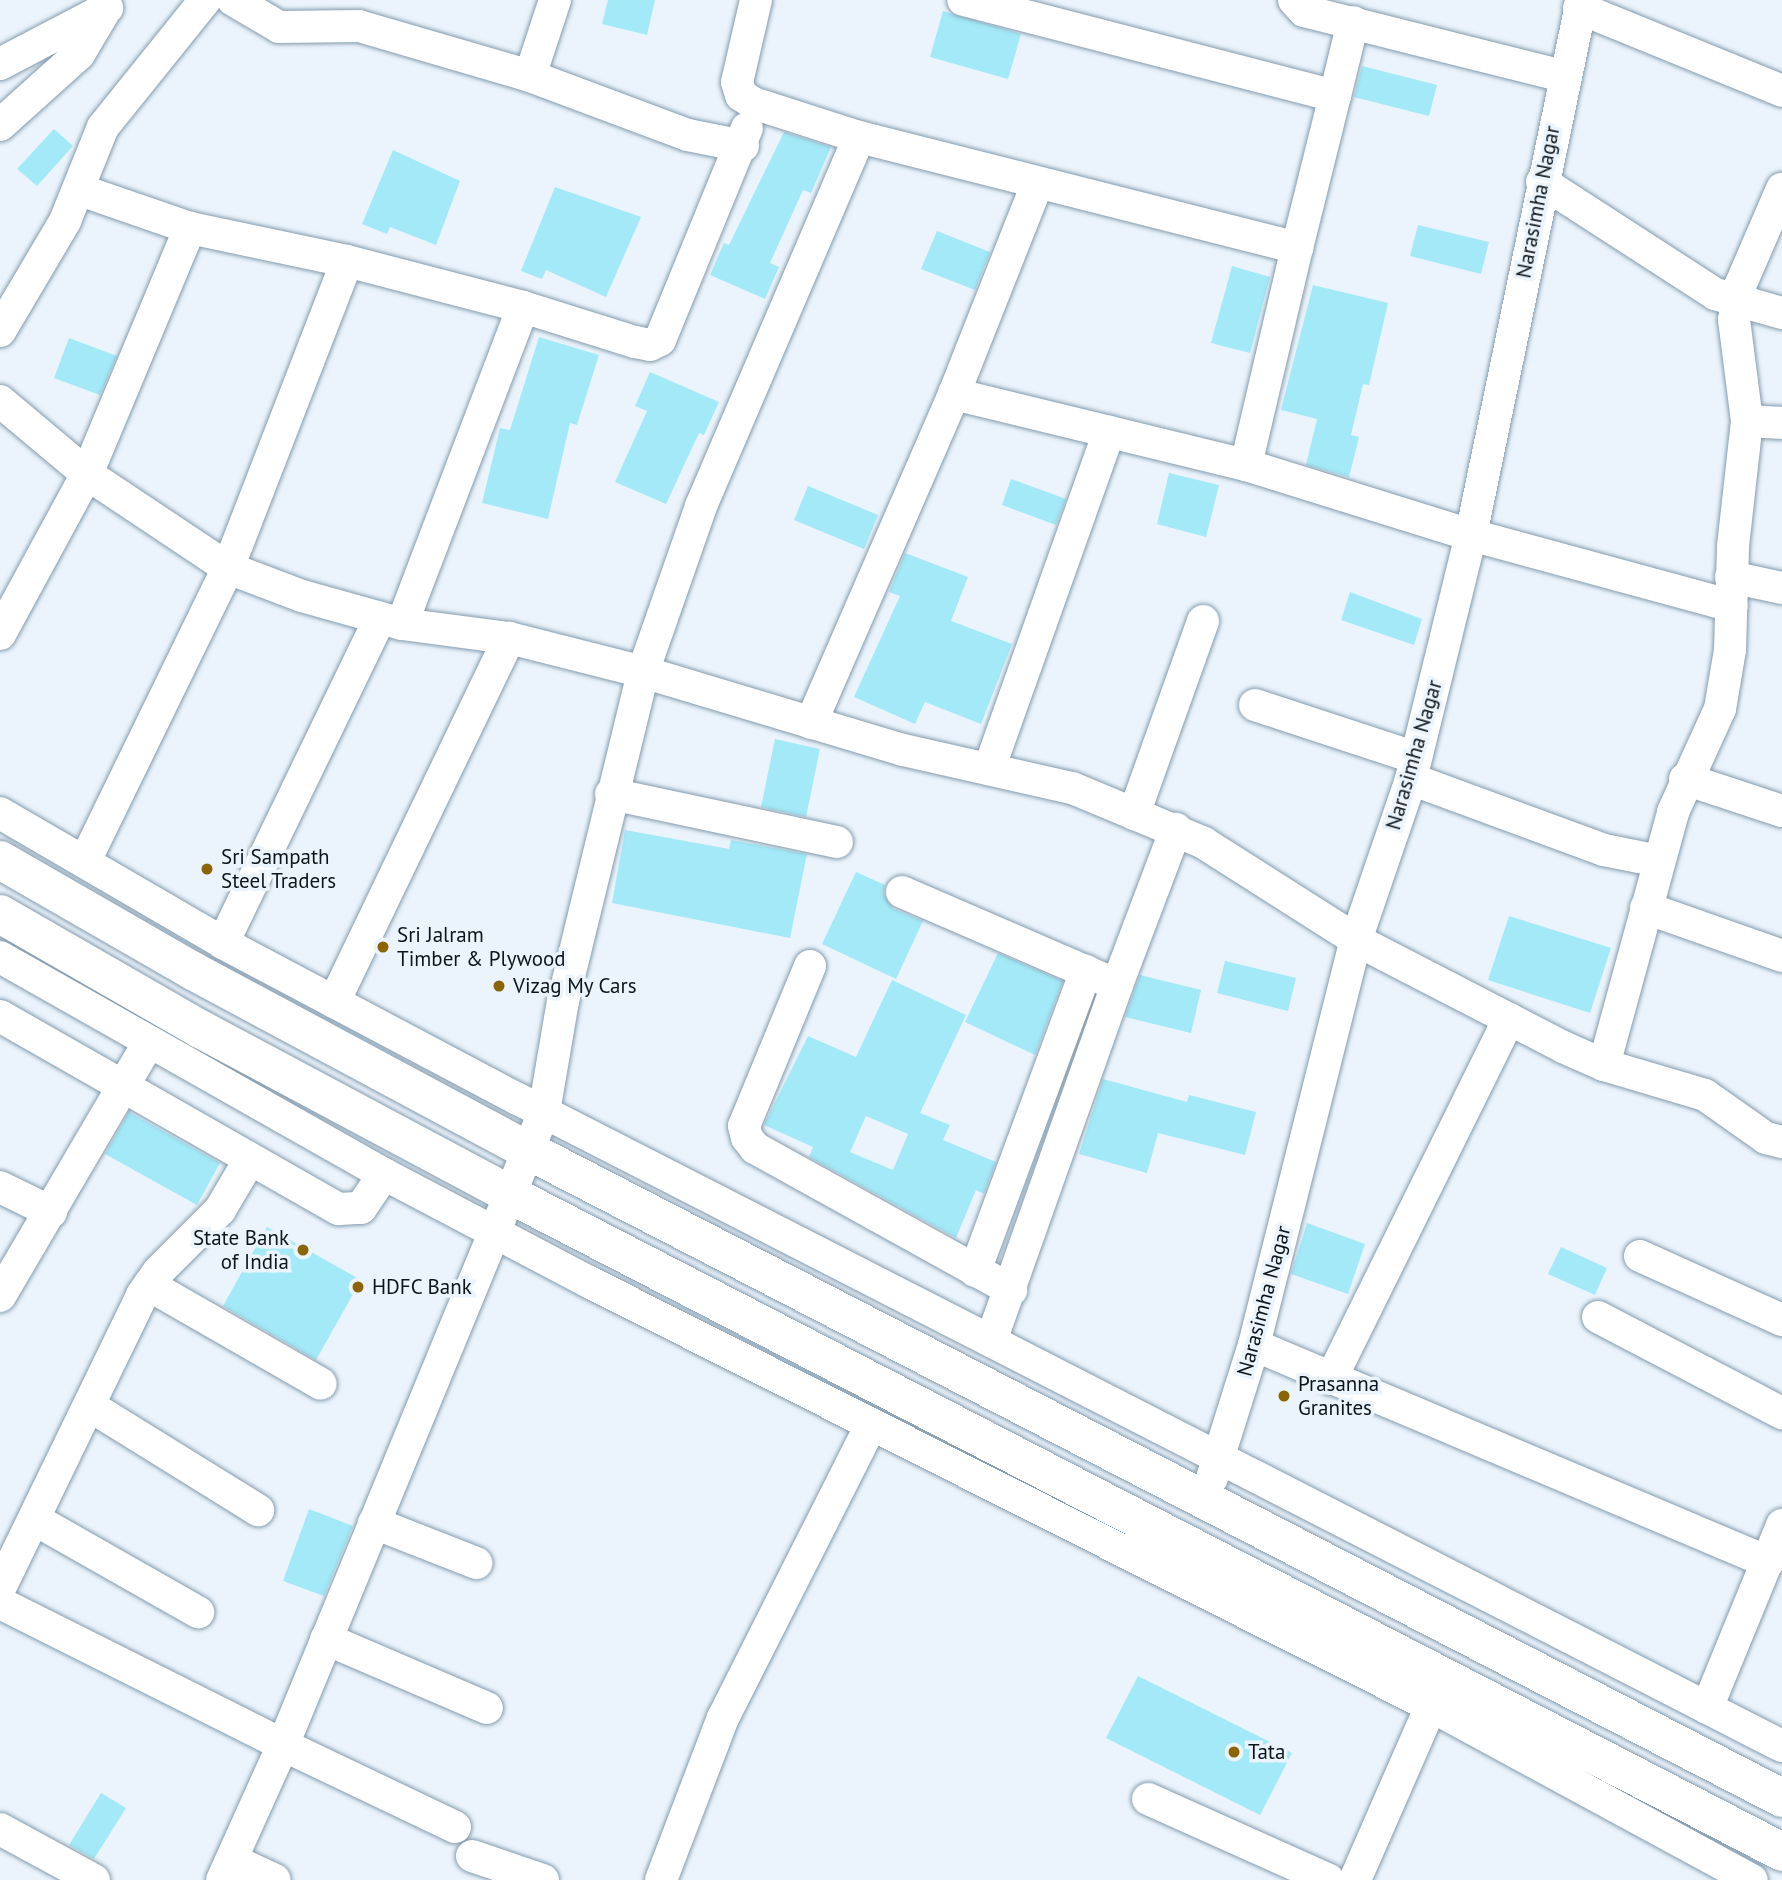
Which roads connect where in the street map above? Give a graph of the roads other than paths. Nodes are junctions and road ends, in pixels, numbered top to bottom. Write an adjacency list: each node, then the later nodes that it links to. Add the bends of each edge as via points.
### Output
1 (205, 0): 23 (street, via 103,127)
2 (233, 0): 9 (street, via 279,27)
3 (555, 0): 12 (street)
4 (756, 0): 16 (street, via 737,82 741,95)
5 (963, 0): 15 (street)
6 (1294, 0): 10 (street, via 1304,11)
7 (1581, 4): 13 (street, Narasimha Nagar); 14 (street)
8 (109, 6): 11 (street); 17 (street, via 79,54)
9 (364, 13): 12 (street)
10 (1353, 22): 13 (street); 15 (street)
11 (0, 64)
12 (530, 76): 19 (street, via 688,135)
13 (1562, 76): 20 (street, Narasimha Nagar)
14 (1782, 91)
15 (1335, 96): 25 (street)
16 (753, 103): 18 (street); 19 (street)
17 (0, 125)
18 (859, 137): 21 (street); 46 (street, via 701,506)
19 (743, 146): 28 (street, via 660,340 650,345 635,342)
20 (1542, 182): 27 (street, via 1694,281); 38 (street, Narasimha Nagar)
21 (1037, 184): 25 (street); 31 (street)
22 (1782, 189): 27 (street, via 1754,249)
23 (80, 190): 24 (street); 30 (street)
24 (190, 228): 26 (street); 37 (street)
25 (1297, 248): 36 (street)
26 (347, 261): 28 (street); 39 (street)
27 (1737, 303): 29 (street); 33 (street, via 1734,320)
28 (523, 307): 42 (street)
29 (1782, 313)
30 (0, 331)
31 (954, 394): 35 (street); 48 (street)
32 (0, 401): 37 (street)
33 (1747, 421): 34 (street); 41 (street)
34 (1782, 423)
35 (1109, 432): 36 (street); 49 (street)
36 (1246, 465): 38 (street)
37 (87, 474): 39 (street); 44 (street)
38 (1471, 535): 41 (street); 50 (street, Narasimha Nagar)
39 (228, 568): 42 (street, via 302,596); 59 (street)
40 (1782, 588): 41 (street)
41 (1732, 591): 51 (street, via 1720,709)
42 (391, 621): 45 (street); 65 (street)
43 (1203, 621): 55 (street)
44 (0, 634)
45 (509, 638): 46 (street); 71 (street)
46 (643, 672): 48 (street); 52 (street)
47 (1255, 705): 50 (street)
48 (811, 723): 49 (street)
49 (989, 769): 55 (street, via 1072,788)
50 (1414, 769): 60 (street, via 1592,845); 64 (street, Narasimha Nagar)
51 (1685, 779): 53 (street); 60 (street)
52 (611, 794): 57 (street); 77 (street, via 563,1001)
53 (1782, 811)
54 (0, 813): 59 (street)
55 (1134, 814): 56 (street)
56 (1176, 829): 64 (street); 70 (street)
57 (837, 842)
58 (0, 860): 79 (main road, via 205,977)
59 (85, 861): 65 (street)
60 (1659, 861): 62 (street)
61 (902, 892): 69 (street)
62 (1646, 908): 66 (street); 75 (street)
63 (0, 914): 83 (main road, via 200,1029)
64 (1356, 940): 73 (street); 94 (street, Narasimha Nagar)
65 (223, 943): 71 (street)
66 (1782, 956)
67 (0, 957): 74 (street)
68 (810, 966): 87 (street, via 744,1125 747,1138 755,1148)
69 (1086, 971): 70 (street); 87 (street)
70 (1117, 985): 89 (street)
71 (334, 1002): 77 (street)
72 (0, 1016): 76 (street)
73 (1509, 1019): 75 (street); 95 (street)
74 (149, 1042): 76 (street); 81 (street)
75 (1604, 1065): 78 (street, via 1705,1095 1766,1138)
76 (124, 1087): 80 (street); 84 (street)
77 (544, 1112): 79 (street); 93 (street)
78 (1782, 1142)
79 (529, 1151): 83 (street); 101 (main road)
80 (250, 1159): 81 (street, via 339,1209 361,1208); 88 (street, via 220,1210)
81 (384, 1174): 85 (street)
82 (0, 1188): 84 (street)
83 (509, 1194): 85 (street); 121 (main road)
84 (51, 1212): 90 (street)
85 (493, 1231): 99 (street); 104 (street)
86 (1640, 1256): 92 (street)
87 (975, 1271): 89 (street)
88 (149, 1285): 96 (street); 97 (street)
89 (1011, 1290): 93 (street)
90 (0, 1296)
91 (1598, 1317): 98 (street)
92 (1782, 1320)
93 (992, 1338): 100 (street)
94 (1254, 1345): 95 (street); 100 (street, Narasimha Nagar)
95 (1331, 1379): 106 (street)
96 (321, 1384)
97 (90, 1406): 102 (street); 103 (street)
98 (1782, 1413)
99 (872, 1425): 112 (street); 127 (street, via 723,1718)
100 (1219, 1458): 101 (street, Narasimha Nagar); 114 (street)
101 (1205, 1499): 117 (main road)
102 (258, 1510)
103 (34, 1519): 108 (street); 110 (street)
104 (374, 1523): 107 (street); 111 (street)
105 (1782, 1525): 106 (street)
106 (1769, 1562): 114 (street)
107 (476, 1563)
108 (0, 1588)
109 (0, 1603): 115 (street)
110 (198, 1612)
111 (326, 1639): 113 (street); 115 (street)
112 (1431, 1706): 129 (street); 130 (street)
113 (487, 1708)
114 (1707, 1708): 116 (street)
115 (283, 1745): 119 (street); 123 (street)
116 (1782, 1746)
117 (1782, 1798)
118 (1149, 1799): 128 (street)
119 (455, 1827)
120 (0, 1829): 124 (street)
121 (1782, 1852)
122 (472, 1856): 126 (street)
123 (227, 1870): 125 (street)
124 (94, 1880)
125 (275, 1880)
126 (543, 1880)
127 (661, 1880)
128 (1329, 1880)
129 (1355, 1880)
130 (1752, 1880)

